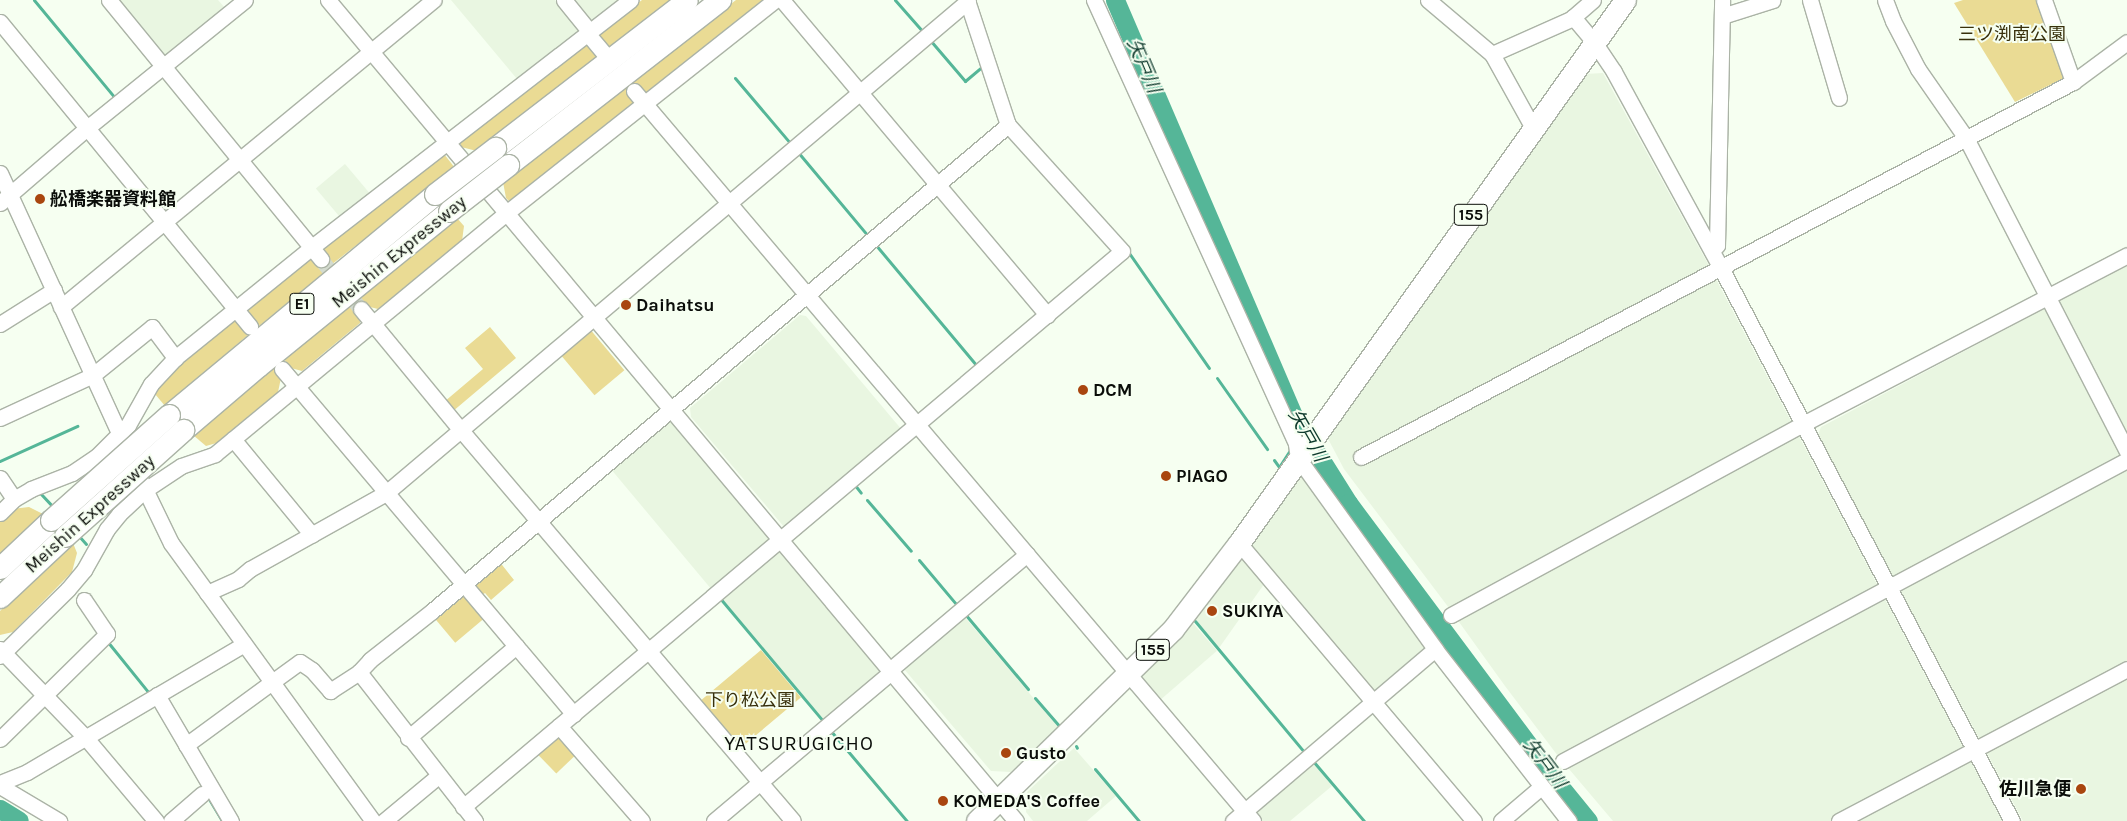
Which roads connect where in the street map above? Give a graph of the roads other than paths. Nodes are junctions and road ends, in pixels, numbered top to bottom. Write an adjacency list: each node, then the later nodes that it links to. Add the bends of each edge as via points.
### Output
1 (109, 0): 30 (street)
2 (245, 0): 30 (street)
3 (328, 0): 27 (street)
4 (434, 0): 27 (street)
5 (564, 0): 24 (street)
6 (630, 0): 24 (street)
7 (687, 0): 70 (highway, Meishin Expressway / E1, bridge, via 435,194)
8 (720, 0): 70 (highway, Meishin Expressway / E1, bridge, via 449,211 258,366)
9 (775, 0): 35 (street)
10 (782, 0): 33 (street)
11 (967, 0): 33 (street); 36 (street)
12 (1094, 0): 77 (street)
13 (1428, 0): 29 (street)
14 (1593, 0): 22 (street)
15 (1625, 0): 25 (highway, 155)
16 (1722, 0): 21 (street)
17 (1773, 0): 21 (street)
18 (1810, 0): 34 (street)
19 (1885, 0): 39 (street, via 1918,69)
20 (2044, 0): 31 (street)
21 (1722, 16): 49 (street, via 1717,245)
22 (1573, 17): 25 (street); 29 (street)
23 (0, 22): 37 (street)
24 (588, 32): 28 (street); 40 (street)
25 (1594, 42): 38 (highway, 155); 49 (street, via 1614,72)
26 (2127, 42): 31 (street)
27 (371, 52): 40 (street); 41 (street)
28 (603, 52)
29 (1492, 54): 38 (street)
30 (164, 66): 37 (street); 41 (street)
31 (2073, 82): 39 (street)
32 (634, 91): 35 (street)
33 (859, 92): 43 (street); 45 (street)
34 (1839, 98)
35 (644, 103): 45 (street); 46 (street)
36 (1008, 124): 43 (street); 59 (street, via 1122,252)
37 (87, 128): 44 (street); 47 (street)
38 (1533, 128): 77 (highway, 155)
39 (1966, 138): 52 (street); 55 (street)
40 (446, 143): 46 (street); 48 (street)
41 (240, 160): 47 (street); 48 (street)
42 (0, 172): 44 (street)
43 (937, 184): 54 (street); 59 (street)
44 (5, 199): 53 (street)
45 (728, 202): 54 (street); 60 (street)
46 (506, 214): 60 (street); 61 (street)
47 (165, 222): 56 (street); 57 (street)
48 (312, 247): 51 (street); 57 (street)
49 (1712, 251): 52 (street)
50 (2127, 255): 55 (street)
51 (322, 259)
52 (1721, 268): 71 (street); 78 (street)
53 (54, 290): 56 (street); 62 (street)
54 (806, 295): 68 (street); 72 (street)
55 (2049, 296): 71 (street); 76 (street)
56 (61, 307): 66 (street)
57 (236, 308): 63 (street); 64 (street)
58 (361, 309): 61 (street)
59 (1046, 315): 72 (street)
60 (592, 316): 68 (street); 73 (street)
61 (372, 323): 67 (street); 73 (street)
62 (0, 324)
63 (250, 326)
64 (175, 358): 66 (street, via 152,326); 74 (street, via 151,384)
65 (282, 369): 67 (street)
66 (93, 375): 69 (street); 74 (street)
67 (296, 386): 75 (street); 82 (street)
68 (671, 409): 85 (street); 87 (street)
69 (0, 418)
70 (176, 422): 90 (highway, Meishin Expressway / E1, bridge, via 51,520); 94 (highway, Meishin Expressway / E1, bridge, via 65,536)
71 (1803, 424): 92 (street); 96 (street)
72 (916, 425): 87 (street); 89 (street)
73 (460, 429): 82 (street); 85 (street)
74 (120, 435): 81 (street); 83 (street, via 72,473)
75 (233, 440): 81 (street, via 215,454 181,466); 86 (street)
76 (2127, 451)
77 (1299, 456): 88 (highway, 155); 99 (street)
78 (1361, 457)
79 (2127, 460): 92 (street)
80 (0, 478): 83 (street)
81 (145, 490): 93 (street, via 171,543); 101 (street, via 107,528 84,570 68,590)
82 (386, 493): 86 (street); 91 (street)
83 (14, 499): 84 (street)
84 (0, 513)
85 (538, 522): 91 (street); 100 (street)
86 (312, 535): 93 (street, via 238,579)
87 (780, 538): 100 (street); 103 (street)
88 (1239, 542): 105 (highway, 155, via 1174,629); 109 (street)
89 (1027, 554): 103 (street); 105 (street)
90 (0, 568)
91 (464, 584): 98 (street); 104 (street)
92 (1888, 587): 116 (street); 117 (street)
93 (207, 593): 97 (street)
94 (0, 597)
95 (84, 600): 107 (street, via 107,634)
96 (1451, 614)
97 (244, 644): 106 (street); 108 (street)
98 (516, 646): 110 (street); 113 (street)
99 (1435, 649): 109 (street); 121 (street)
100 (648, 651): 110 (street); 119 (street)
101 (1, 653): 107 (street)
102 (2127, 669): 116 (street)
103 (892, 670): 119 (street); 123 (street)
104 (359, 672): 106 (street, via 330,691 312,670 300,662); 113 (street)
105 (1129, 674): 123 (highway, 155); 125 (street)
106 (272, 682): 115 (street); 130 (street)
107 (45, 695): 112 (street); 114 (street)
108 (157, 696): 112 (street); 115 (street)
109 (1374, 702): 125 (street); 138 (street)
110 (574, 714): 111 (street)
111 (559, 726): 124 (street); 133 (street)
112 (86, 738): 120 (street); 127 (street)
113 (408, 738): 118 (street)
114 (0, 739)
115 (186, 745): 129 (street)
116 (1974, 751): 141 (street); 142 (street)
117 (1563, 761)
118 (438, 776): 124 (street); 131 (street)
119 (760, 782): 134 (street); 135 (street)
120 (0, 784): 126 (street)
121 (1541, 787): 139 (street); 140 (street)
122 (202, 794): 128 (street)
123 (999, 801): 136 (highway, 155); 137 (street)
124 (463, 807): 132 (street)
125 (1244, 818)
126 (59, 821)
127 (156, 821)
128 (171, 821)
129 (231, 821)
130 (374, 821)
131 (384, 821)
132 (475, 821)
133 (642, 821)
134 (714, 821)
135 (793, 821)
136 (977, 821)
137 (1016, 821)
138 (1474, 821)
139 (1501, 821)
140 (1569, 821)
141 (1840, 821)
142 (2012, 821)

